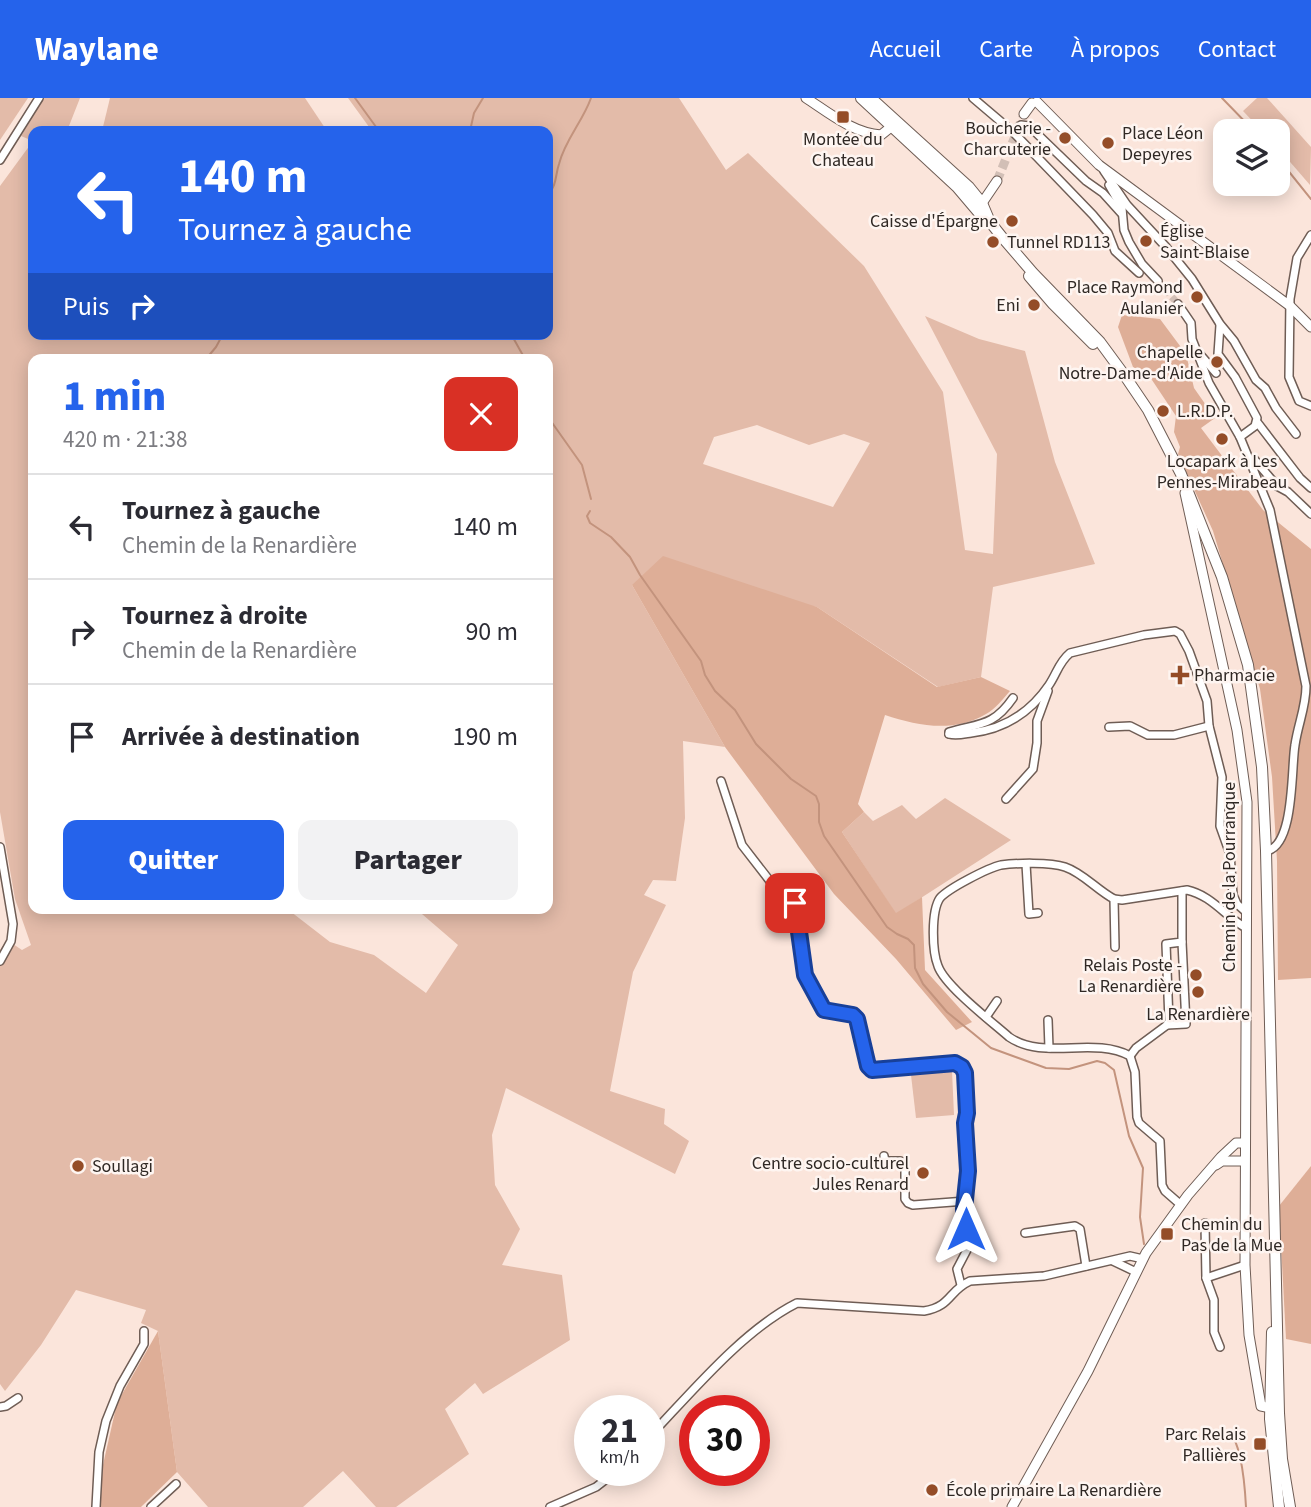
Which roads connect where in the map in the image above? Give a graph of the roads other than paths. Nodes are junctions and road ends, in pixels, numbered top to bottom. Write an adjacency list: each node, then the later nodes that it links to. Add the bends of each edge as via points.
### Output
1 (39, 98): 10 (street)
2 (806, 98): 8 (street, via 871,135)
3 (861, 98): 8 (main road)
4 (871, 98): 8 (main road)
5 (973, 98): 9 (street)
6 (1035, 100): 7 (street); 11 (street)
7 (1024, 114)
8 (888, 121): 13 (main road); 13 (main road, via 905,129 944,162)
9 (1013, 132): 14 (street, via 1018,126 1029,126); 16 (street, via 1093,215 1115,251)
10 (0, 160)
11 (1099, 165): 14 (street); 19 (street); 20 (street, via 1127,205 1192,279)
12 (996, 181): 13 (street)
13 (980, 207): 29 (main road, via 1100,342 1140,397)
14 (1121, 213): 17 (street, via 1129,242)
15 (1311, 234): 19 (street, via 1297,258)
16 (1139, 273)
17 (1158, 281)
18 (1178, 304): 22 (street, via 1191,323)
19 (1290, 306): 21 (street); 24 (street, via 1289,376 1300,401)
20 (1220, 324): 25 (street, via 1218,354 1255,411); 26 (street)
21 (1311, 327)
22 (1197, 352): 23 (street); 27 (street, via 1213,393)
23 (1216, 373)
24 (1311, 405)
25 (1257, 422): 27 (street); 30 (street)
26 (1296, 434)
27 (1240, 437): 28 (street)
28 (1251, 460): 31 (street); 41 (street, via 1270,510 1306,686 1288,815 1281,837)
29 (1181, 474): 32 (main road); 33 (street, Chemin de la Pourranque)
30 (1311, 488)
31 (1311, 514)
32 (1213, 555): 33 (street); 41 (main road, via 1248,665 1262,767)
33 (1204, 573): 45 (street, Chemin de la Pourranque, via 1244,766)
34 (1050, 683): 35 (street, via 1009,724 949,734 1002,715); 36 (street, via 1070,653 1175,631 1198,674); 39 (street, via 1037,721 1033,769)
35 (1013, 698)
36 (1209, 726): 37 (street, via 1174,735 1148,735 1130,726); 45 (street, via 1222,776 1220,827 1230,854 1233,895)
37 (1109, 727)
38 (721, 781): 61 (street, via 742,845 780,894 793,899 809,985 824,1010 857,1019 868,1066 872,1070 955,1063 962,1067 967,1113)
39 (1006, 799)
40 (0, 847): 50 (street, via 13,923 11,941)
41 (1266, 851): 72 (main road)
42 (1026, 864): 44 (street, via 1062,866); 46 (street, via 1029,914); 52 (street, via 997,866 950,890 935,909 938,968)
43 (1182, 891): 44 (street); 47 (street, via 1197,892); 48 (street)
44 (1114, 899): 49 (street)
45 (1247, 912): 47 (street, Chemin de la Pourranque)
46 (1038, 913)
47 (1246, 928): 57 (street, Chemin de la Pourranque)
48 (1182, 942): 54 (street, via 1166,944); 54 (street, via 1186,1024)
49 (1115, 947)
50 (0, 961)
51 (997, 1001): 52 (street)
52 (986, 1017): 55 (street, via 1018,1044)
53 (1048, 1020): 55 (street)
54 (1167, 1026): 56 (street)
55 (1049, 1048): 56 (street, via 1096,1048)
56 (1130, 1056): 62 (street, via 1139,1123 1160,1141 1162,1185)
57 (1244, 1143): 59 (street, Chemin de la Pourranque); 60 (street, via 1230,1147)
58 (884, 1156): 61 (street, via 885,1161 905,1163 908,1203)
59 (1244, 1161): 60 (street, via 1222,1161); 67 (street)
60 (1214, 1166): 62 (street)
61 (966, 1201): 71 (street, via 968,1248 957,1269)
62 (1181, 1205): 65 (street)
63 (1205, 1223): 70 (street)
64 (1025, 1233): 68 (street, via 1080,1229)
65 (1143, 1259): 66 (street, via 1130,1256); 69 (street)
66 (1112, 1261): 68 (street); 69 (street)
67 (1245, 1265): 70 (street); 77 (street, via 1249,1335)
68 (1086, 1266): 71 (street, via 1044,1276)
69 (1136, 1272): 85 (street, via 1088,1371)
70 (1206, 1278): 74 (street)
71 (961, 1285): 78 (street, via 948,1301 924,1311 797,1303 782,1310 720,1362)
72 (1275, 1297): 77 (main road); 81 (main road)
73 (144, 1331): 82 (street, via 144,1344 106,1421)
74 (1220, 1347)
75 (18, 1398): 76 (street)
76 (0, 1407)
77 (1266, 1407): 81 (main road, via 1275,1488); 81 (street, via 1276,1417)
78 (665, 1420)
79 (176, 1484): 83 (street)
80 (596, 1486): 84 (street)
81 (1282, 1505)
82 (96, 1507)
83 (151, 1507)
84 (550, 1507)
85 (1012, 1507)

